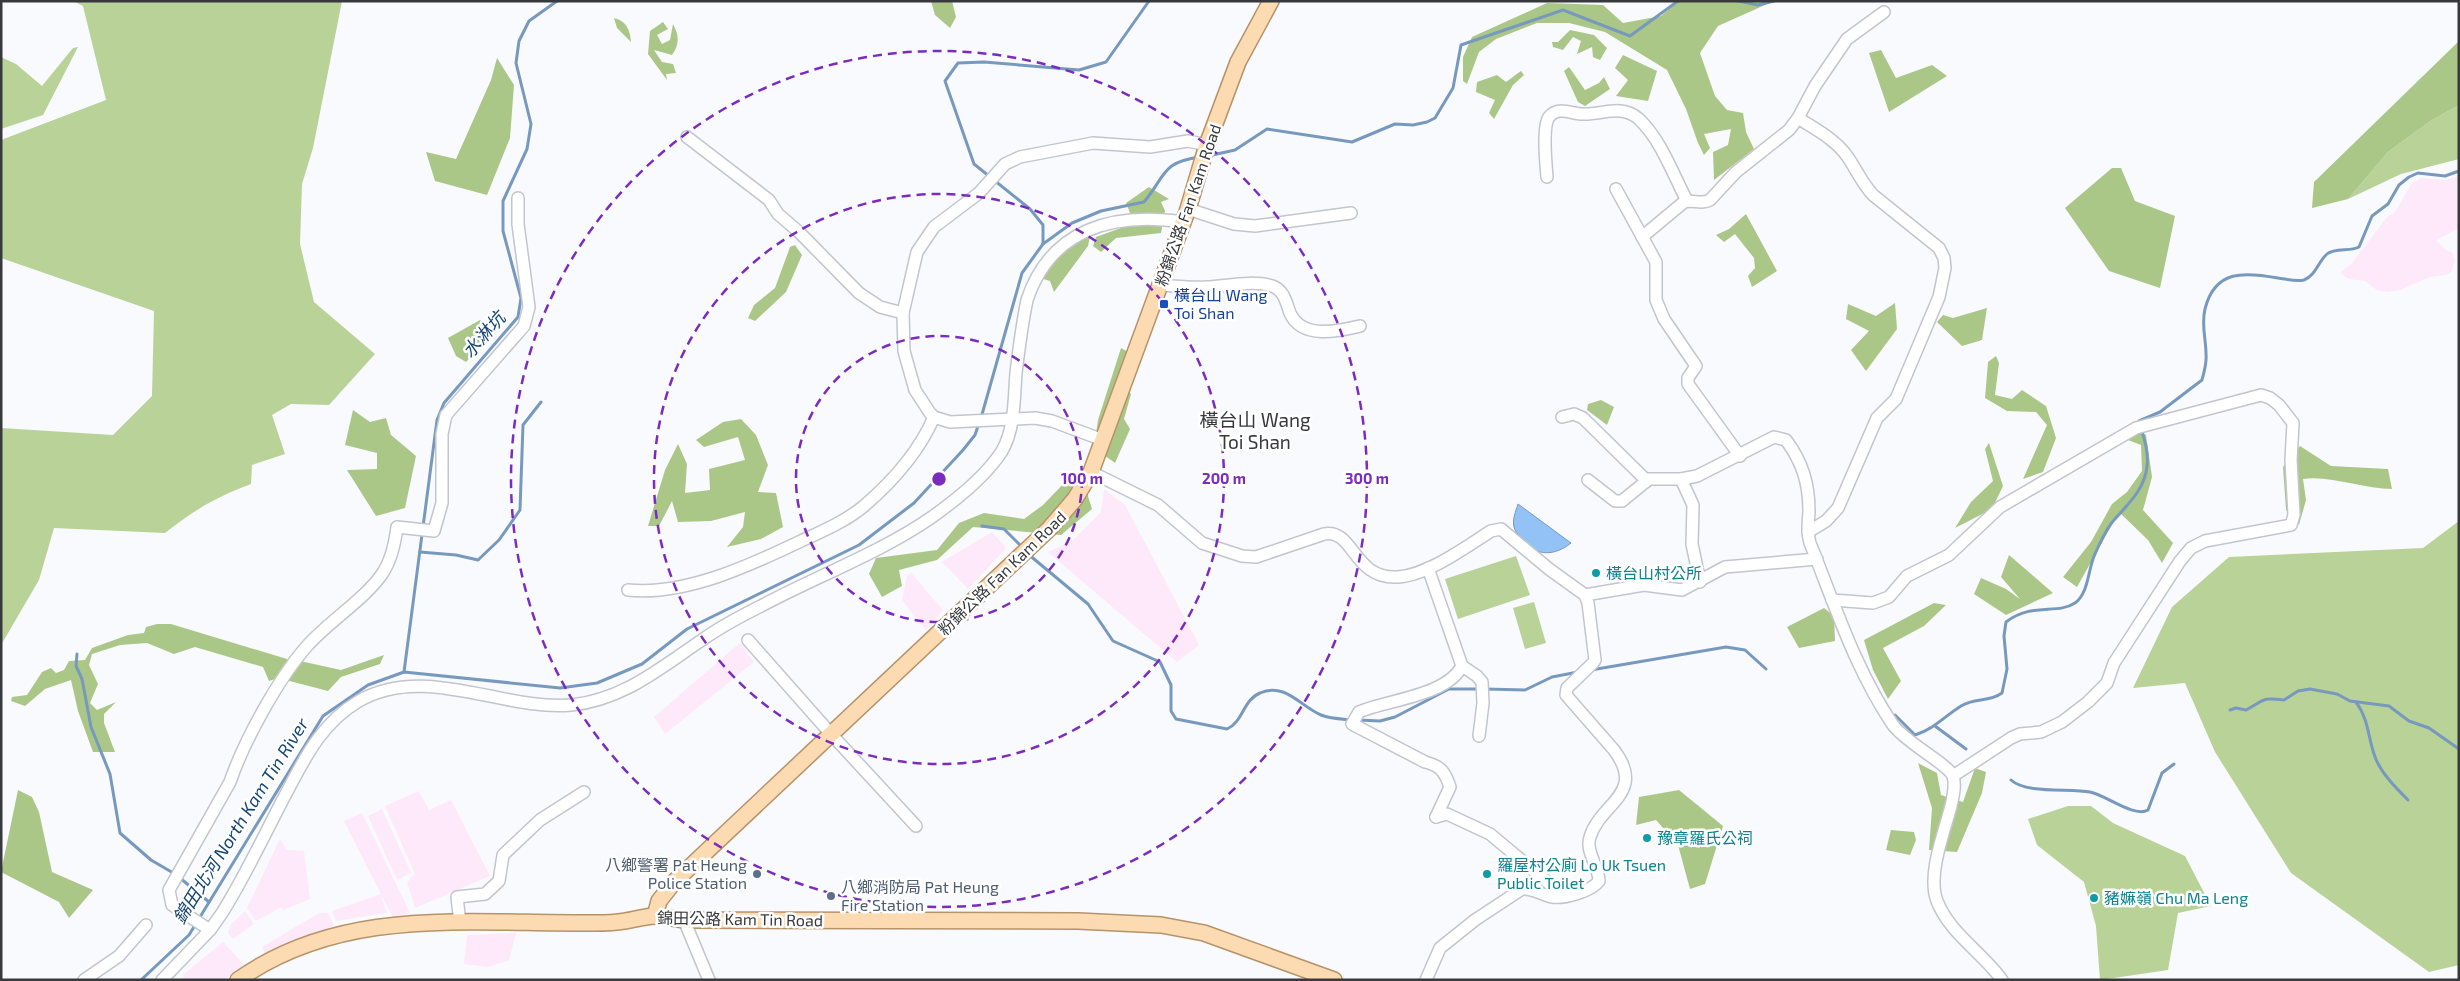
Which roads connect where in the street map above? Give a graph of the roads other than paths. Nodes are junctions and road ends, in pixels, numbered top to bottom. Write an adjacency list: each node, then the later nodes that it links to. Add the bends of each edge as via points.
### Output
1 (1271, 1): 5 (main road, 粉錦公路 Fan Kam Road, via 1238,62)
2 (1884, 12): 3 (street, via 1847,39)
3 (1798, 118): 9 (street, via 1779,140 1736,172 1710,200 1704,203); 25 (street, via 1828,137 1846,155 1873,194 1939,248 1945,268 1939,297 1896,399 1877,418 1838,508 1826,521)
4 (687, 138): 14 (street, via 769,200 778,214 859,293 880,307)
5 (1207, 145): 11 (main road, 粉錦公路 Fan Kam Road); 14 (street, via 1188,141 1150,148 1093,143 1020,157 1005,164 973,198 942,219 926,236 917,252)
6 (1547, 177): 9 (street, via 1546,124 1550,116 1557,111 1586,114 1617,110 1633,114 1650,132)
7 (1616, 189): 12 (street)
8 (518, 198): 44 (street, via 518,224 529,307 524,326 446,415 442,434 442,502 434,531 397,527 382,574 307,646 235,766 230,782 169,890 172,904)
9 (1687, 201): 12 (street)
10 (1351, 213): 11 (street, via 1255,226)
11 (1185, 216): 13 (main road, 粉錦公路 Fan Kam Road); 18 (street, via 1115,221 1082,233 1050,257 1032,285 1027,300)
12 (1642, 237): 20 (street, via 1656,262 1656,300 1664,319 1696,366 1688,384)
13 (1160, 285): 15 (street, via 1270,286 1282,293 1292,318 1301,325 1327,333); 19 (main road, 粉錦公路 Fan Kam Road)
14 (904, 312): 16 (street, via 904,351 909,375 924,406)
15 (1360, 326)
16 (934, 417): 18 (street, via 950,422); 29 (street, via 924,441 906,465 865,505 834,526 753,564 717,576 652,592)
17 (1562, 417): 24 (street, via 1574,414 1583,418)
18 (1012, 418): 19 (street, via 1052,421); 44 (street, via 998,456 937,513 906,533 719,629 635,686 592,701 552,705 524,704 447,689 409,687 362,699 347,708 312,746 227,905)
19 (1103, 440): 21 (main road, 粉錦公路 Fan Kam Road)
20 (1740, 456): 22 (street, via 1697,476); 25 (street, via 1774,437 1786,440 1802,465 1808,483)
21 (1091, 472): 27 (street, via 1165,510 1210,547 1256,557 1334,533 1342,537 1365,567 1378,574 1398,577); 34 (main road, 粉錦公路 Fan Kam Road, via 1075,499 1049,529)
22 (1681, 479): 24 (street); 28 (street, via 1693,505 1692,544)
23 (1588, 480): 24 (street, via 1615,501 1622,501)
24 (1647, 480)
25 (1808, 532): 26 (street)
26 (1816, 559): 28 (street, via 1725,567); 31 (street)
27 (1428, 568): 30 (street, via 1491,531 1501,530); 33 (street)
28 (1700, 582): 30 (street, via 1682,590 1644,585)
29 (628, 590)
30 (1585, 595): 39 (street, via 1594,660 1567,688 1566,695 1621,759 1625,770 1619,798 1589,838 1599,881 1594,886)
31 (1832, 600): 36 (street, via 1853,652 1894,726); 36 (street, via 1882,601 1907,576 1949,555 2000,507 2141,427 2261,395 2270,398 2287,413 2293,423 2294,515 2291,525 2219,537 2191,548 2114,663 2107,683 2088,702 2062,722 2041,732 2011,738)
32 (748, 640): 34 (street)
33 (1462, 666): 35 (street, via 1482,682); 39 (street, via 1455,676 1417,696 1359,712 1352,724 1445,771 1450,787 1436,817 1447,814 1490,834)
34 (831, 734): 38 (street); 40 (main road, 粉錦公路 Fan Kam Road, via 674,882 659,901)
35 (1479, 736)
36 (1953, 776): 51 (street, via 1953,796 1934,890 1948,920)
37 (584, 792): 42 (street, via 540,820 503,855 499,881 485,894 457,897)
38 (916, 826)
39 (1564, 896): 50 (street, via 1552,897 1529,888 1499,903 1440,948)
40 (655, 916): 41 (main road, 錦田公路 Kam Tin Road); 42 (main road, 錦田公路 Kam Tin Road, via 609,923)
41 (684, 920): 48 (street); 49 (main road, 錦田公路 Kam Tin Road, via 1068,921 1161,925 1204,933)
42 (460, 923): 47 (main road, 錦田公路 Kam Tin Road, via 395,924 343,932 292,950)
43 (146, 925): 45 (street, via 119,956)
44 (207, 928): 46 (street)
45 (84, 980)
46 (162, 980)
47 (238, 980)
48 (709, 980)
49 (1334, 980)
50 (1426, 980)
51 (2002, 980)

